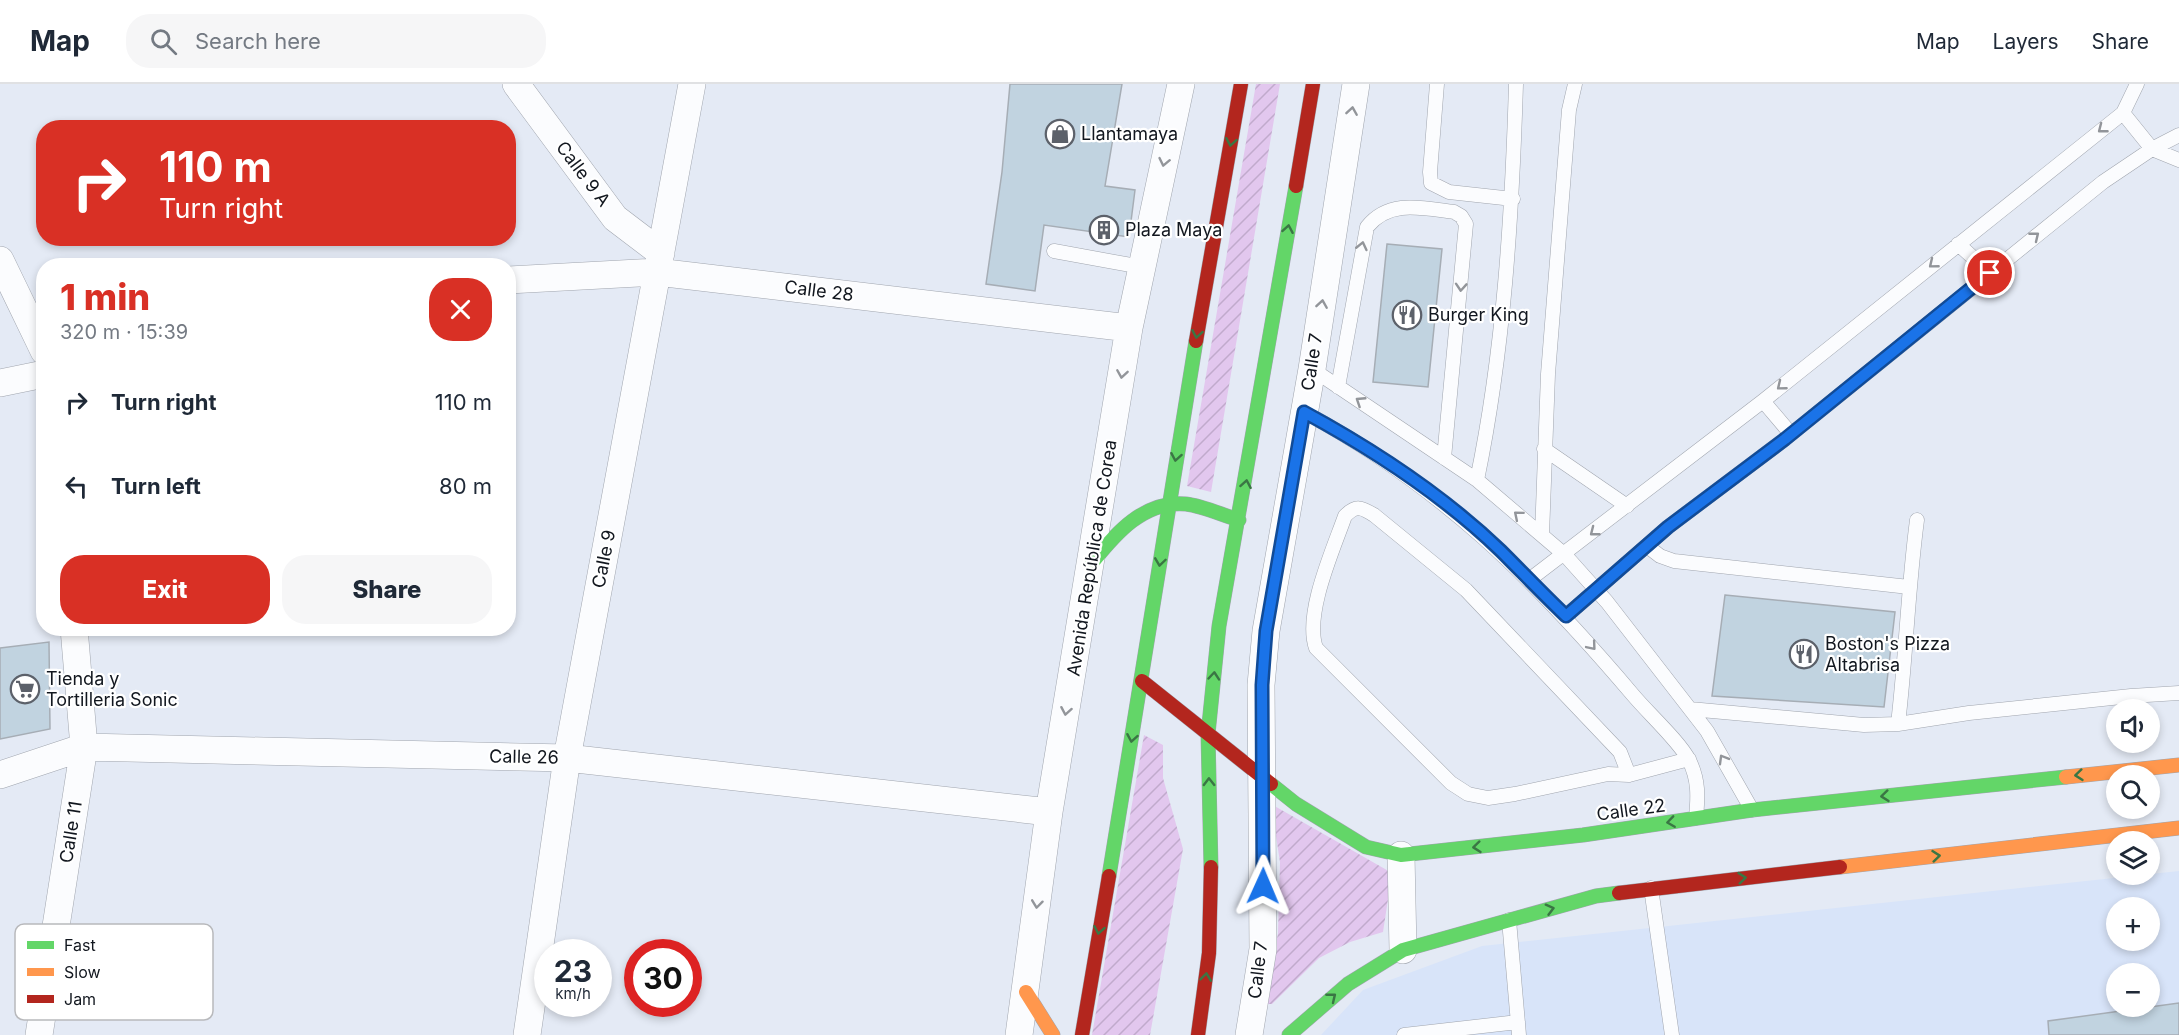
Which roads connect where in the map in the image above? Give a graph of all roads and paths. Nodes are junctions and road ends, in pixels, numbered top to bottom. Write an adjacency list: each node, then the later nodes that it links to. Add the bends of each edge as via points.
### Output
1 (516, 84): 19 (street, Calle 9 A, via 615,218)
2 (692, 84): 19 (street, Calle 9)
3 (1180, 84): 20 (street, Avenida República de Corea, one-way to 20)
4 (1241, 84): 35 (main road, one-way to 35)
5 (1313, 84): 37 (main road, one-way to 5)
6 (1356, 84): 25 (street, Calle 7, one-way to 6)
7 (1437, 84): 15 (lane, via 1431,183 1449,192)
8 (1516, 84): 15 (lane)
9 (1575, 84): 32 (lane, via 1567,133)
10 (2137, 84): 11 (lane)
11 (2123, 113): 13 (lane); 16 (lane, one-way to 16)
12 (2179, 135): 13 (lane)
13 (2152, 149): 14 (lane); 21 (lane, one-way to 13, via 2103,182)
14 (2179, 160)
15 (1513, 199): 34 (lane, via 1491,409)
16 (1958, 244): 21 (lane); 29 (lane, one-way to 29)
17 (1054, 251): 20 (lane)
18 (0, 260): 24 (street)
19 (659, 263): 22 (street, Calle 28); 23 (street, Calle 28); 54 (street, Calle 9)
20 (1142, 267): 23 (street, Avenida República de Corea)
21 (1990, 273): 31 (lane)
22 (516, 279)
23 (1129, 328): 42 (street, Avenida República de Corea, one-way to 42)
24 (36, 334)
25 (1312, 369): 28 (lane); 30 (street, Calle 7)
26 (36, 376): 27 (street)
27 (0, 383)
28 (1338, 387): 33 (lane, one-way to 28); 33 (lane, one-way to 33, via 1367,227 1376,216 1392,208 1454,212 1461,216 1466,224)
29 (1762, 401): 31 (lane); 36 (lane)
30 (1304, 412): 43 (lane, via 1354,439 1436,495); 59 (street, Calle 7, via 1266,631)
31 (1791, 434): 40 (lane)
32 (1544, 448): 36 (lane); 39 (lane)
33 (1444, 458): 34 (lane)
34 (1477, 480): 39 (lane, one-way to 34)
35 (1168, 504): 37 (main road, via 1187,504); 42 (main road, via 1119,529); 48 (main road, one-way to 48)
36 (1627, 506): 41 (lane, one-way to 41)
37 (1239, 520): 52 (main road, one-way to 37, via 1219,626)
38 (1917, 520): 44 (lane)
39 (1542, 535): 41 (lane)
40 (1647, 546): 44 (lane, via 1674,561); 45 (lane)
41 (1565, 555): 43 (lane); 45 (lane)
42 (1092, 563): 61 (street, Avenida República de Corea, one-way to 61)
43 (1528, 580): 46 (lane)
44 (1908, 587): 51 (lane)
45 (1596, 589): 46 (lane); 50 (lane)
46 (1566, 616): 55 (lane, one-way to 55)
47 (75, 636): 53 (street, Calle 11)
48 (1142, 681): 52 (main road, Calle 22); 76 (main road, one-way to 76)
49 (2179, 693): 51 (lane, via 2004,709)
50 (1690, 709): 51 (lane, via 1864,725); 60 (lane, one-way to 50)
51 (1898, 724)
52 (1208, 734): 59 (main road, Calle 22); 77 (main road, one-way to 52, via 1209,953)
53 (84, 747): 54 (street, Calle 26); 57 (street, Calle 26); 67 (street, Calle 11)
54 (567, 758): 61 (street, Calle 26); 73 (street, Calle 9)
55 (1689, 759): 58 (lane); 62 (lane, via 1699,789)
56 (2179, 765): 60 (main road, Calle 22, one-way to 60)
57 (0, 775)
58 (1629, 776): 58 (lane, via 1620,752 1466,590 1361,507 1353,508 1345,516 1314,616 1312,635 1316,648 1451,783 1468,794 1488,798 1608,774)
59 (1262, 777): 64 (main road, Calle 22, via 1296,804 1366,847); 78 (street, Calle 7, via 1263,949)
60 (1752, 810): 62 (main road, Calle 22)
61 (1049, 812): 69 (street, Avenida República de Corea, one-way to 69)
62 (1695, 818): 64 (main road, Calle 22, one-way to 64)
63 (2179, 828): 65 (main road, one-way to 63)
64 (1401, 855): 68 (street)
65 (1651, 888): 66 (main road, one-way to 65, via 1596,896); 81 (lane)
66 (1509, 920): 68 (main road); 71 (lane)
67 (56, 924)
68 (1404, 950): 79 (main road, one-way to 68, via 1348,984)
69 (1026, 992): 74 (street, Avenida República de Corea); 75 (main road)
70 (41, 1020): 72 (street, Calle 11)
71 (1518, 1029): 80 (lane)
72 (39, 1035)
73 (527, 1035)
74 (1019, 1035)
75 (1053, 1035)
76 (1082, 1035)
77 (1198, 1035)
78 (1249, 1035)
79 (1288, 1035)
80 (1404, 1035)
81 (1672, 1035)

